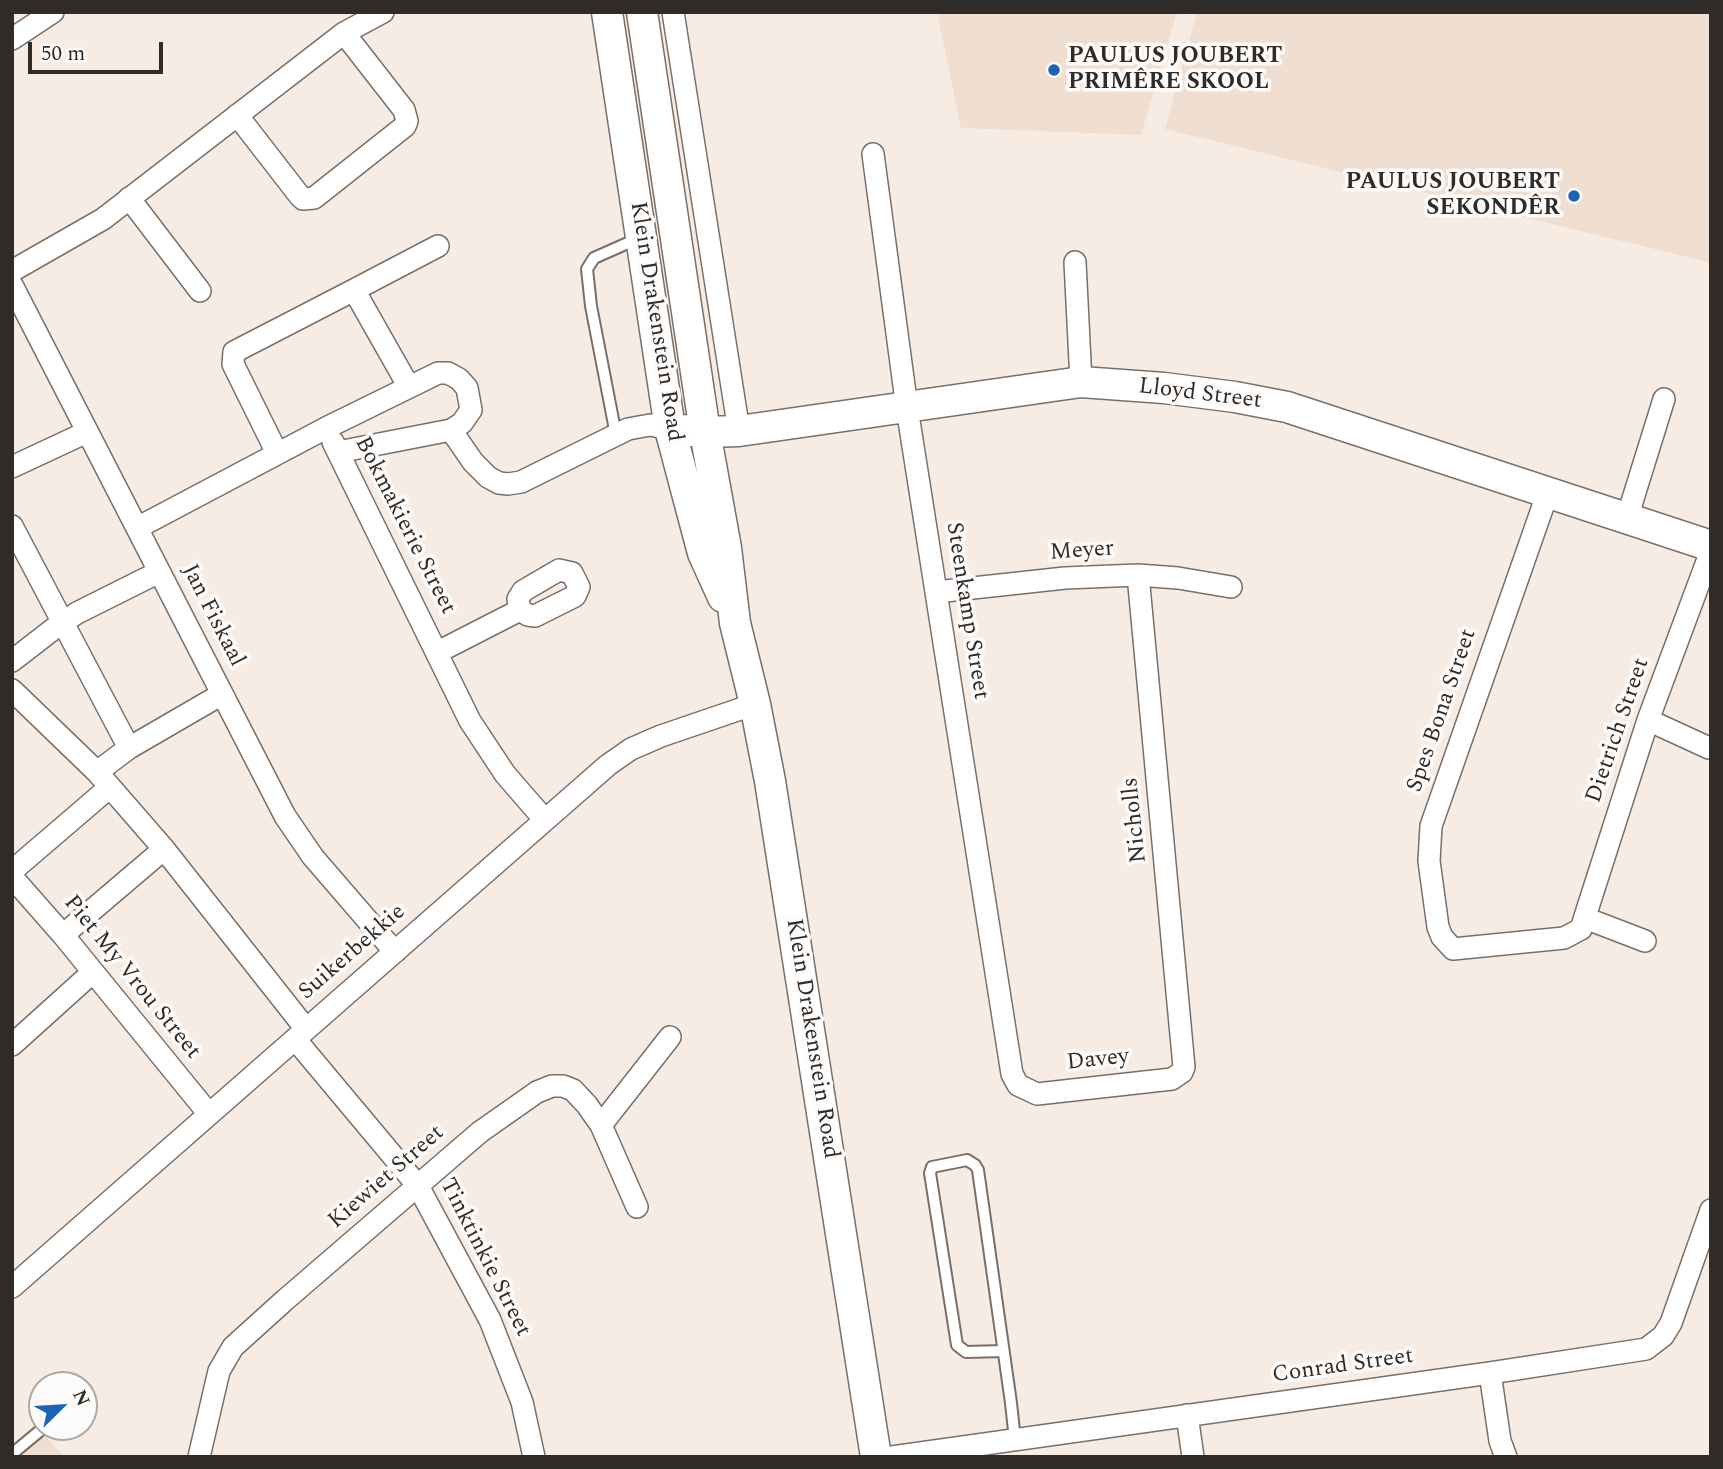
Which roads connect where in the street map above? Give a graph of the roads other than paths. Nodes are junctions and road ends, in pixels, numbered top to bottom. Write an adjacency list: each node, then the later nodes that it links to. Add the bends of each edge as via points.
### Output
1 (53, 12): 7 (street)
2 (383, 12): 6 (street)
3 (607, 12): 11 (main road, Klein Drakenstein Road)
4 (642, 12): 27 (main road, Klein Drakenstein Road)
5 (673, 12): 25 (street)
6 (344, 33): 8 (street); 8 (street, via 404,110 407,121 314,198 299,195)
7 (12, 39)
8 (237, 115): 10 (street)
9 (873, 154): 21 (street, Steenkamp Street)
10 (129, 198): 14 (street, via 85,230); 17 (street)
11 (640, 237): 23 (main road, Klein Drakenstein Road); 28 (lane, via 594,258 587,269)
12 (438, 246): 16 (street)
13 (1075, 262): 18 (street)
14 (12, 271)
15 (12, 285): 26 (street, Jan Fiskaal)
16 (354, 290): 19 (street); 30 (street, via 234,352 233,364)
17 (200, 291)
18 (1081, 383): 21 (main road, Lloyd Street); 32 (main road, Lloyd Street, via 1164,388 1287,408)
19 (409, 387): 22 (street); 24 (street, via 438,373 459,379 467,388 471,410)
20 (1664, 398): 33 (street)
21 (907, 408): 25 (main road, Lloyd Street); 40 (street, Steenkamp Street)
22 (326, 428): 29 (street, Bokmakierie Street); 30 (street, Bokmakierie Street)
23 (670, 429): 27 (main road, Lloyd Street); 28 (street, via 650,425); 43 (main road, Klein Drakenstein Road, via 703,553)
24 (452, 430): 28 (street, via 473,463 488,477 508,484 521,482); 29 (street)
25 (739, 431): 27 (main road, Lloyd Street)
26 (87, 432): 31 (street); 35 (street, Jan Fiskaal)
27 (705, 432): 43 (main road, Klein Drakenstein Road)
28 (616, 435)
29 (338, 452): 44 (street, Bokmakierie Street)
30 (277, 453): 35 (street, Bokmakierie Street)
31 (12, 467)
32 (1548, 492): 33 (main road, Lloyd Street); 57 (street, Spes Bona Street, via 1431,826 1429,861 1438,927 1453,949 1564,938)
33 (1627, 518): 36 (main road, Lloyd Street)
34 (12, 526): 42 (street)
35 (136, 528): 37 (street, Jan Fiskaal)
36 (1711, 549): 49 (street, Dietrich Street)
37 (159, 572): 42 (street); 47 (street, Jan Fiskaal)
38 (1138, 575): 39 (street, Meyer); 40 (street, Meyer); 65 (street, Nicholls)
39 (1231, 587)
40 (936, 592): 66 (street, Steenkamp Street)
41 (520, 610): 44 (street, Bokmakierie Street)
42 (64, 621): 45 (street); 50 (street)
43 (734, 623): 48 (main road, Klein Drakenstein Road)
44 (438, 652): 53 (street, Bokmakierie Street, via 484,744)
45 (12, 661)
46 (12, 690): 52 (street, Tinktinkie Street)
47 (222, 694): 50 (street); 60 (street, Jan Fiskaal, via 285,816 313,857)
48 (755, 704): 53 (street, Suikerbekkie, via 631,749); 81 (main road, Klein Drakenstein Road)
49 (1648, 720): 51 (street); 57 (street, Dietrich Street)
50 (129, 748): 52 (street)
51 (1709, 748)
52 (103, 780): 54 (street, Tinktinkie Street); 55 (street)
53 (544, 819): 60 (street, Suikerbekkie)
54 (164, 849): 58 (street); 62 (street, Tinktinkie Street)
55 (12, 871)
56 (12, 877): 58 (street, Piet My Vrou Street)
57 (1583, 924): 59 (street)
58 (63, 935): 61 (street, Piet My Vrou Street)
59 (1645, 941)
60 (395, 952): 62 (street, Suikerbekkie)
61 (93, 972): 64 (street); 67 (street, Piet My Vrou Street)
62 (301, 1034): 67 (street, Suikerbekkie); 69 (street, Tinktinkie Street)
63 (670, 1037): 68 (street)
64 (12, 1045)
65 (1185, 1059): 66 (street, Davey, via 1182,1072 1172,1079 1037,1094 1018,1085)
66 (1012, 1074)
67 (209, 1114): 72 (street, Suikerbekkie)
68 (601, 1125): 69 (street, Kiewiet Street, via 573,1090 552,1086 480,1132); 70 (street, Kiewiet Street)
69 (418, 1186): 79 (street, Kiewiet Street, via 233,1348 219,1371); 80 (street, Tinktinkie Street, via 490,1320 522,1402)
70 (637, 1207)
71 (1711, 1209): 74 (street, Conrad Street, via 1671,1323 1655,1344)
72 (12, 1287)
73 (1003, 1351): 73 (lane, via 966,1352 957,1345 932,1167 967,1160 978,1170); 76 (lane)
74 (1490, 1373): 75 (street, Conrad Street); 84 (street)
75 (1187, 1415): 76 (street, Conrad Street); 83 (street)
76 (1015, 1440): 82 (street, Conrad Street)
77 (28, 1441): 78 (lane)
78 (12, 1454)
79 (199, 1457)
80 (534, 1457)
81 (876, 1457)
82 (892, 1457)
83 (1193, 1457)
84 (1506, 1457)

